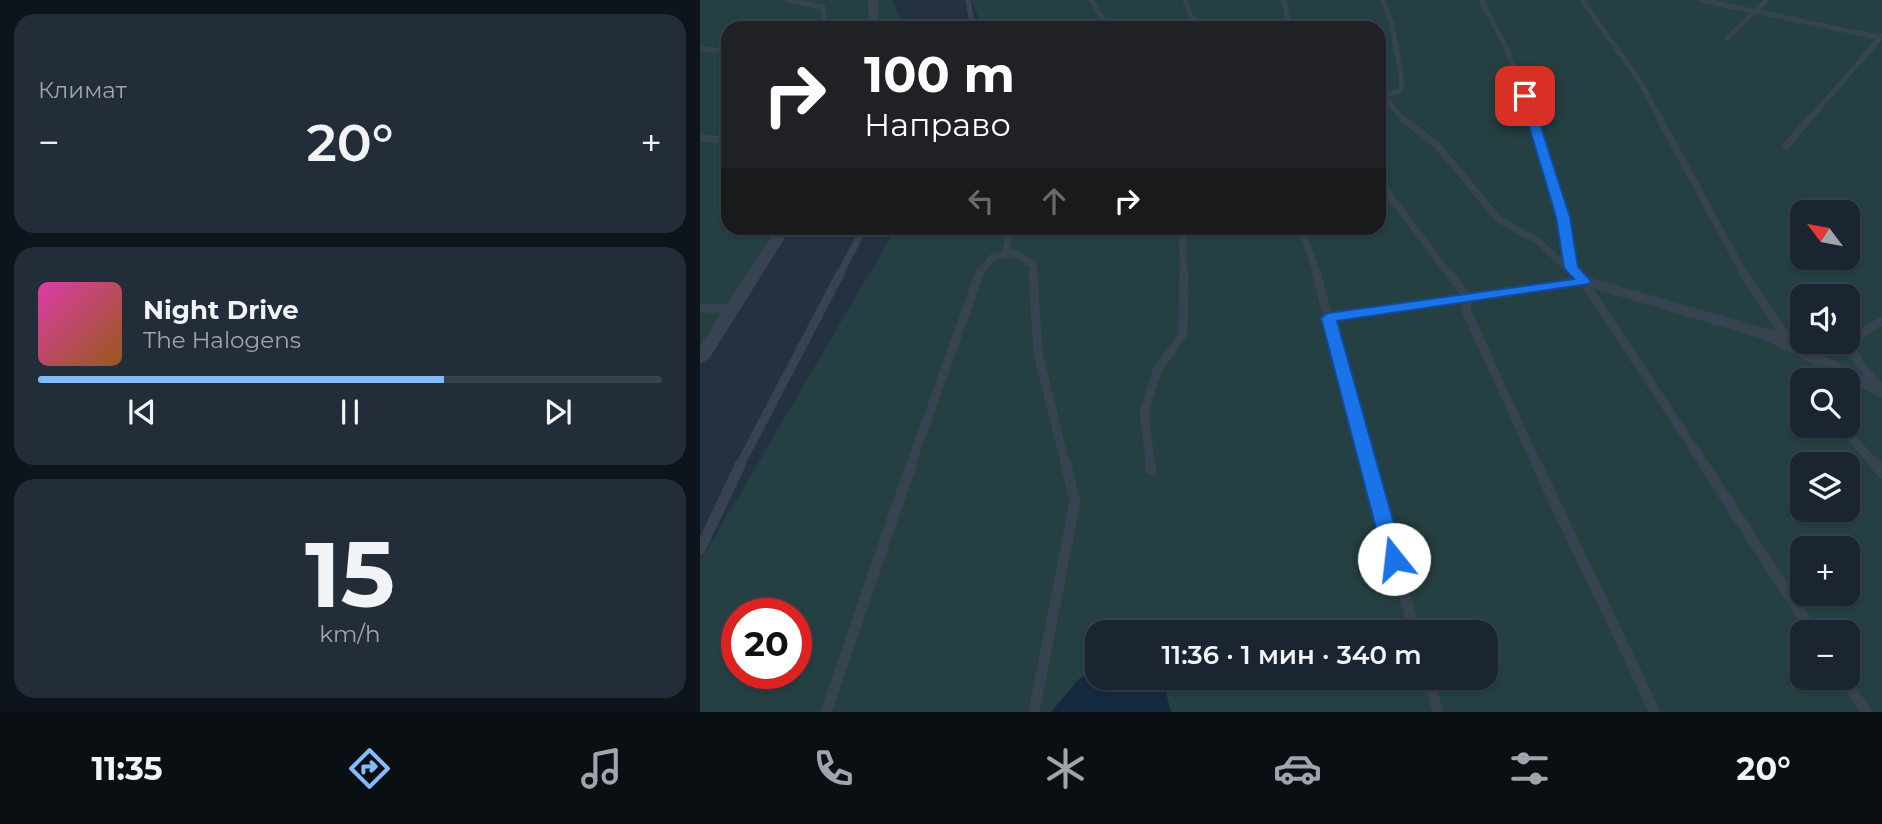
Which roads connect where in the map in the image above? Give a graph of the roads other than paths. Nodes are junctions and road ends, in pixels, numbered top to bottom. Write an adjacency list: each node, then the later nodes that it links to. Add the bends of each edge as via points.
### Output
1 (787, 0): 13 (lane, via 822,7)
2 (873, 0): 14 (street)
3 (968, 0): 15 (lane)
4 (1091, 0): 16 (lane)
5 (1185, 0): 17 (lane)
6 (1284, 0): 18 (lane)
7 (1383, 0): 23 (lane, via 1402,82 1401,90)
8 (1481, 0): 35 (lane, via 1503,37 1528,105 1563,217 1572,268)
9 (1582, 0): 41 (lane, via 1639,80 1752,288)
10 (1701, 0): 12 (lane)
11 (1767, 0): 12 (lane)
12 (1755, 11): 19 (lane); 20 (lane)
13 (823, 21)
14 (874, 21)
15 (972, 21)
16 (1104, 21)
17 (1195, 21)
18 (1288, 21)
19 (1881, 37): 27 (lane)
20 (1727, 38)
21 (700, 49): 22 (lane)
22 (721, 50)
23 (1386, 95)
24 (1386, 102): 35 (lane, via 1438,146 1498,219 1539,242)
25 (700, 138): 26 (lane)
26 (721, 139)
27 (1786, 146)
28 (1386, 190): 36 (lane)
29 (779, 235): 38 (street)
30 (860, 235): 49 (lane)
31 (1009, 235): 34 (lane)
32 (1182, 235): 47 (lane, via 1184,334 1157,371 1144,413)
33 (1303, 235): 39 (lane)
34 (1006, 253): 54 (lane, via 984,264 976,277); 55 (lane, via 1020,255 1033,265 1038,353 1075,502)
35 (1584, 281): 36 (lane); 42 (street, via 1703,314); 51 (lane)
36 (1468, 298): 39 (lane); 57 (lane, via 1466,310 1513,416)
37 (700, 308): 38 (lane)
38 (730, 309): 44 (street)
39 (1328, 318): 50 (lane)
40 (1882, 321): 45 (lane, via 1852,340 1851,348)
41 (1790, 343)
42 (1790, 345)
43 (1809, 354): 45 (street)
44 (700, 359)
45 (1882, 390)
46 (1853, 438): 48 (lane)
47 (1151, 470)
48 (1882, 473)
49 (700, 550)
50 (1412, 620)
51 (1805, 620)
52 (1432, 690): 56 (lane)
53 (1852, 690): 58 (lane)
54 (826, 712)
55 (1034, 712)
56 (1438, 712)
57 (1656, 712)
58 (1866, 712)

